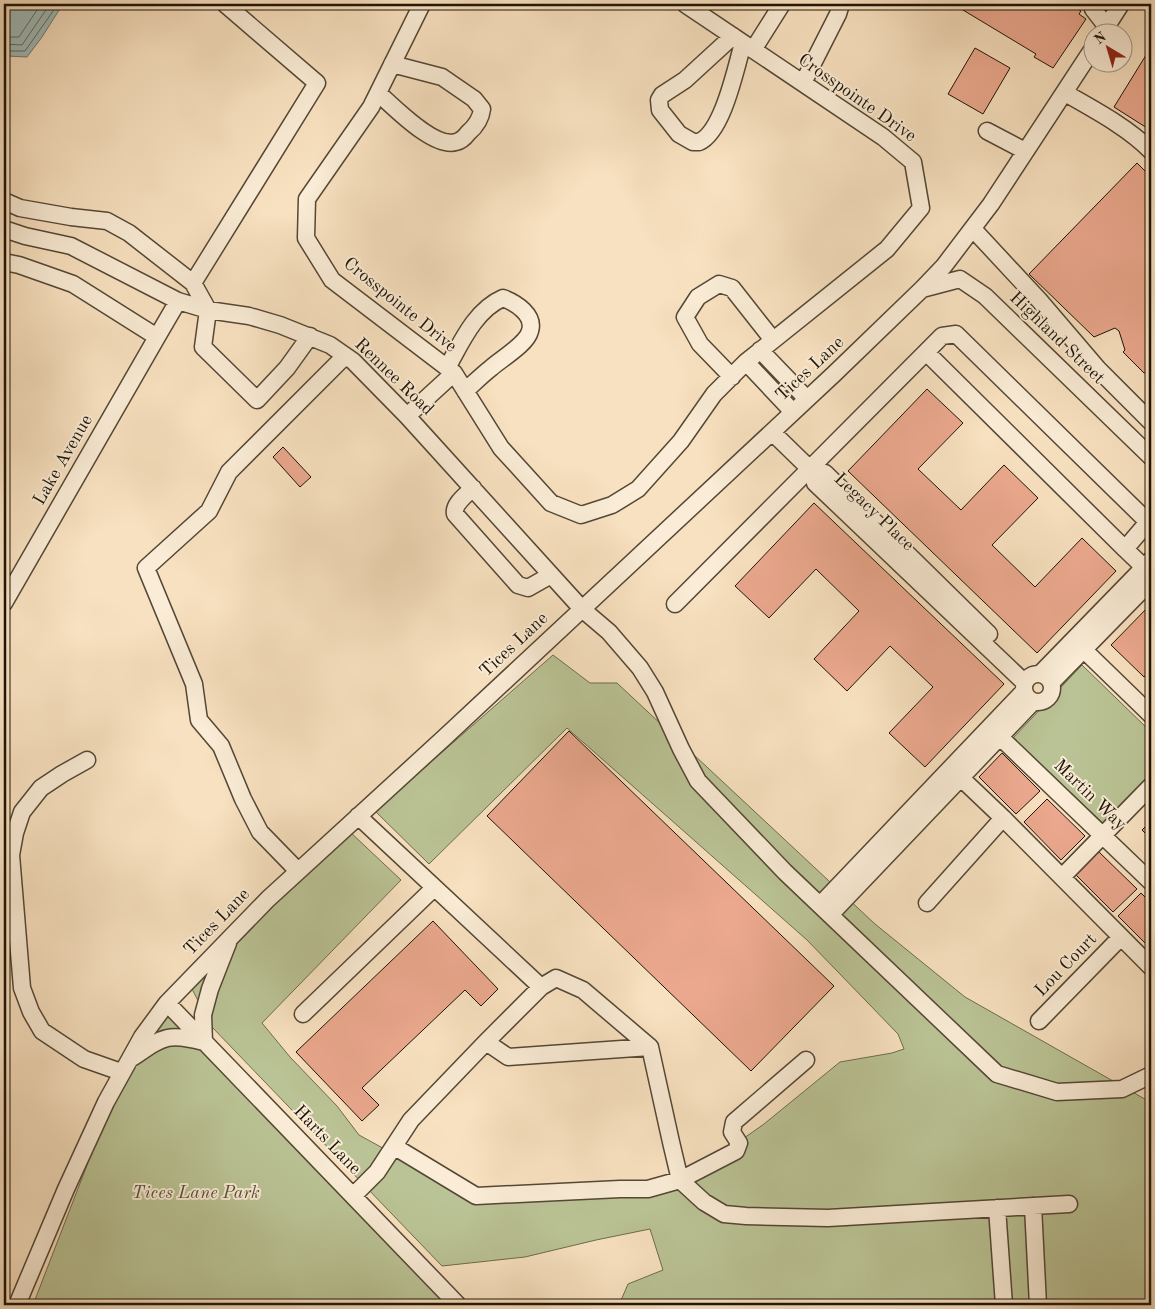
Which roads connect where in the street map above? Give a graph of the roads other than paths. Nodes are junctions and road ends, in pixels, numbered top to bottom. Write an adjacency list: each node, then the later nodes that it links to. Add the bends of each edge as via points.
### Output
1 (225, 4): 23 (street, via 317,83)
2 (422, 4): 11 (street, Crosspointe Drive)
3 (685, 4): 10 (street, Crosspointe Drive)
4 (782, 4): 10 (street)
5 (841, 4): 13 (street)
6 (1122, 4): 9 (street)
7 (1094, 6): 8 (street)
8 (1101, 22)
9 (1110, 22)
10 (743, 43): 10 (street, via 662,95 660,110 683,138 699,142 712,132 725,104); 13 (street, Crosspointe Drive)
11 (392, 64): 15 (street, Crosspointe Drive); 15 (street, via 442,77 474,99 482,110 481,114 471,131 461,140 450,143 422,132)
12 (1082, 66): 14 (street, Tices Lane)
13 (804, 83): 29 (street, Crosspointe Drive, via 883,137 913,162 921,208 887,249)
14 (1065, 92): 17 (street); 18 (street, Tices Lane)
15 (378, 93): 33 (street, Crosspointe Drive, via 307,198 306,238 332,280)
16 (987, 130): 18 (street)
17 (1151, 150)
18 (1025, 151): 21 (street, Tices Lane)
19 (4, 201): 23 (street, via 20,208 107,221 129,233)
20 (4, 229): 25 (street, Rennee Road, via 71,246)
21 (973, 229): 24 (street, Tices Lane); 39 (street, via 1098,369)
22 (4, 262): 28 (street, via 73,284)
23 (193, 283): 26 (street)
24 (922, 289): 36 (street, Tices Lane); 41 (street, Highland Street, via 960,279 985,296)
25 (178, 301): 26 (street, Rennee Road); 28 (street, Lake Avenue)
26 (208, 310): 27 (street, Rennee Road, via 249,316); 27 (street, via 203,347 257,400 287,368)
27 (310, 336): 31 (street, Rennee Road)
28 (157, 337): 47 (street, Lake Avenue)
29 (767, 345): 32 (street, Crosspointe Drive); 34 (street, via 732,288 719,284 698,297 685,317 700,344); 36 (street)
30 (926, 352): 42 (street); 44 (street); 44 (street, via 942,336 956,334 1148,522)
31 (345, 356): 38 (street, Rennee Road); 61 (street, via 229,472 209,511 146,568 194,684 199,720 221,746 260,832)
32 (746, 362): 34 (street, Crosspointe Drive); 37 (street)
33 (450, 371): 35 (street, Crosspointe Drive); 35 (street, via 470,328 484,310 503,298 528,316 529,334); 38 (street, Crosspointe Drive)
34 (732, 377): 35 (street, Crosspointe Drive, via 714,394 681,441 638,488 612,505 582,515 552,503 502,448)
35 (465, 391)
36 (807, 398): 37 (street, Tices Lane)
37 (793, 412): 40 (street, Tices Lane)
38 (407, 416): 43 (street, Rennee Road)
39 (1151, 422)
40 (772, 432): 42 (street, Legacy Place); 49 (street, Tices Lane)
41 (1151, 457)
42 (811, 470): 48 (street); 51 (street, Legacy Place, via 825,473)
43 (473, 488): 46 (street, Rennee Road); 46 (street, via 456,505 454,512 518,585 528,588)
44 (1125, 549): 45 (street)
45 (1149, 571): 50 (street); 51 (street)
46 (551, 575): 49 (street, Rennee Road)
47 (4, 603)
48 (675, 604)
49 (582, 609): 58 (street, Tices Lane); 66 (street, Rennee Road, via 609,632 645,676 698,781)
50 (1084, 650): 51 (street); 52 (street)
51 (1034, 685): 53 (street); 57 (street)
52 (1148, 705)
53 (1000, 737): 55 (street); 60 (street, Martin Way)
54 (87, 760): 78 (street, via 41,788 22,812 15,833 11,855 22,988 42,1031 84,1059)
55 (961, 778): 57 (street); 59 (street)
56 (1151, 786): 60 (street)
57 (942, 787): 66 (street)
58 (358, 816): 61 (street, Tices Lane); 64 (street)
59 (1003, 818): 62 (street); 65 (street)
60 (1103, 836): 62 (street); 63 (street, Martin Way)
61 (298, 871): 67 (street, Tices Lane)
62 (1062, 877): 68 (street)
63 (1151, 882)
64 (434, 888): 70 (street); 72 (street)
65 (927, 903)
66 (825, 910): 79 (street, Rennee Road, via 997,1074 1056,1092 1122,1089)
67 (231, 936): 71 (street, Tices Lane); 74 (street, via 203,1015)
68 (1121, 937): 69 (street); 73 (street, Lou Court)
69 (1151, 968)
70 (541, 987): 75 (street); 76 (street, via 556,978 583,990)
71 (167, 1003): 74 (street, Harts Lane); 78 (street, Tices Lane)
72 (303, 1014)
73 (1039, 1022)
74 (204, 1042): 78 (street, via 168,1036); 82 (street, Harts Lane)
75 (486, 1042): 76 (street, via 508,1057); 80 (street, via 412,1120)
76 (650, 1047): 81 (street)
77 (806, 1060): 81 (street, via 734,1122 732,1132 739,1142 736,1151)
78 (125, 1066): 86 (street, Tices Lane, via 70,1180)
79 (1151, 1075)
80 (395, 1147): 81 (street, via 476,1196 648,1189); 82 (street, via 377,1172)
81 (680, 1180): 85 (street, via 704,1202 724,1214 746,1216 828,1218)
82 (353, 1196): 87 (street, Harts Lane)
83 (1069, 1204): 84 (street)
84 (1033, 1206): 85 (street); 89 (street)
85 (997, 1208): 88 (street)
86 (17, 1305)
87 (458, 1305)
88 (1004, 1305)
89 (1038, 1305)

